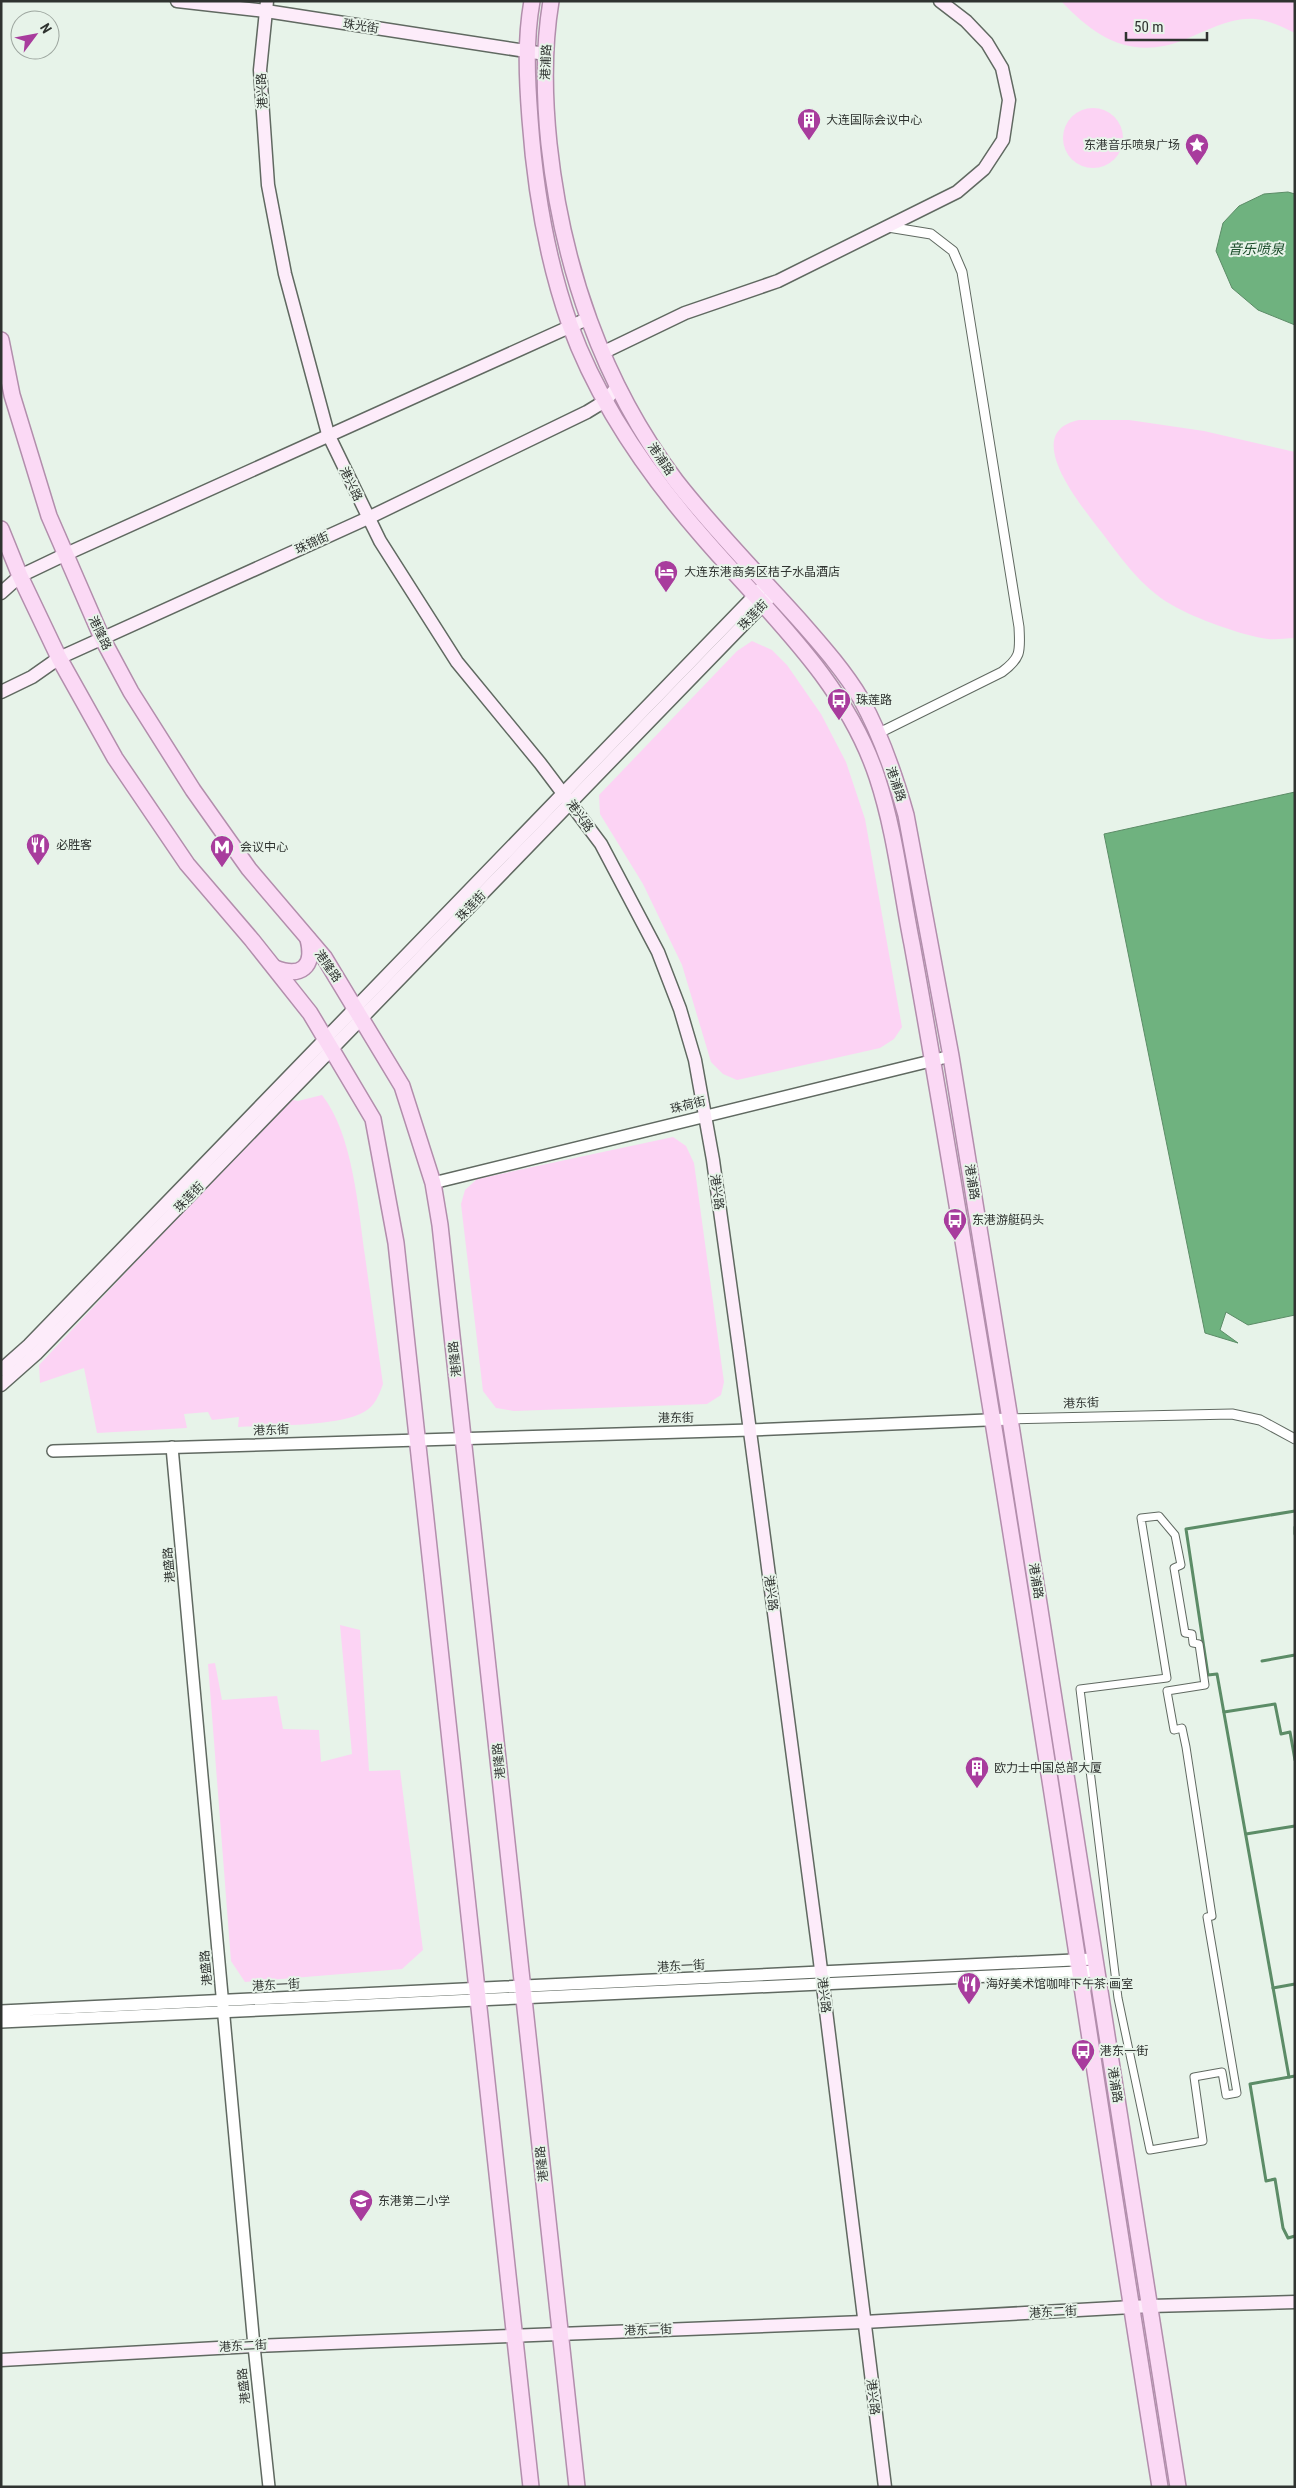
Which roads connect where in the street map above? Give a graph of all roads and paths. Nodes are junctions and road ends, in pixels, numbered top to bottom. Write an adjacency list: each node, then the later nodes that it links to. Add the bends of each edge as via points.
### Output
1 (177, 1): 5 (main road, 珠光街)
2 (532, 1): 6 (main road, 港浦路)
3 (551, 1): 7 (main road, 港浦路)
4 (940, 1): 8 (main road, via 987,43 1002,68 1009,100 1003,140 984,169 957,192)
5 (266, 6): 6 (main road, 珠光街); 15 (main road, 港兴路, via 260,70 268,185 285,274)
6 (527, 52): 7 (main road, 珠光街); 10 (main road, 港浦路, via 536,181 550,252)
7 (545, 54): 9 (main road, 港浦路, via 552,178 563,236)
8 (888, 227): 12 (main road, via 778,281 685,313); 26 (street, via 931,234 953,251 962,272 1020,646 1016,662 1002,672)
9 (587, 319): 10 (main road); 12 (main road, 港浦路)
10 (570, 326): 14 (main road, 港浦路); 15 (main road)
11 (1, 340): 18 (main road, 港隆路, via 12,394 36,478)
12 (602, 353): 13 (main road, 港浦路)
13 (618, 386): 14 (main road, 珠锦街); 20 (main road, 港浦路, via 676,480)
14 (605, 401): 16 (main road, 珠锦街); 22 (main road, 港浦路, via 628,440 670,498)
15 (328, 434): 16 (main road, 港兴路); 18 (main road)
16 (368, 518): 23 (main road, 珠锦街); 27 (main road, 港兴路, via 457,662)
17 (1, 529): 19 (main road)
18 (64, 555): 19 (main road); 23 (main road, 港隆路)
19 (20, 576): 21 (main road); 24 (main road)
20 (771, 588): 22 (main road, 珠莲街, via 764,586); 26 (main road, 港浦路, via 844,674 862,701)
21 (1, 593)
22 (759, 600): 27 (main road, 珠莲街); 33 (main road, 港浦路, via 822,673 865,742 889,821)
23 (102, 638): 24 (main road, 珠锦街); 28 (main road, 港隆路, via 131,692 198,798 249,869)
24 (59, 658): 25 (main road, 珠锦街, via 32,677); 29 (main road, via 94,724 150,812 187,864)
25 (1, 692)
26 (877, 734): 32 (main road, 港浦路, via 906,815)
27 (567, 799): 30 (main road, 珠莲街); 34 (main road, 港兴路, via 601,844 658,952 695,1060)
28 (308, 939): 29 (main road, via 311,952 307,965 299,971 290,972); 30 (main road, 港隆路, via 332,969)
29 (275, 968): 31 (main road, via 310,1013)
30 (359, 1014): 31 (main road, 珠莲街); 35 (main road, 港隆路, via 402,1086)
31 (329, 1045): 36 (main road, 珠莲街); 37 (main road, 珠莲街, via 36,1354); 42 (main road, via 373,1119 396,1243)
32 (951, 1056): 33 (street, 珠荷街); 39 (main road, 港浦路)
33 (932, 1060): 34 (street, 珠荷街); 38 (main road, 港浦路)
34 (704, 1115): 35 (street, 珠荷街); 40 (main road, 港兴路)
35 (433, 1183): 41 (main road, 港隆路)
36 (1, 1370)
37 (1, 1385)
38 (993, 1419): 39 (street, 港东街); 40 (street, 港东街); 48 (main road, 港浦路)
39 (1010, 1419): 43 (street, 港东街, via 1232,1414 1260,1420); 47 (main road, 港浦路)
40 (750, 1430): 41 (street, 港东街); 49 (main road, 港兴路)
41 (464, 1437): 42 (street, 港东街); 50 (main road, 港隆路)
42 (417, 1438): 44 (street, 港东街); 51 (main road)
43 (1295, 1439)
44 (172, 1447): 45 (street, 港东街); 52 (street, 港盛路)
45 (53, 1451)
46 (1175, 1535): 46 (street, via 1181,1565 1174,1568 1185,1633 1192,1634 1194,1643 1198,1644 1205,1685 1167,1691 1174,1730 1182,1728 1186,1747 1212,1916 1208,1917 1237,2092 1226,2096 1222,2072 1194,2077 1203,2141 1150,2150 1118,1998 1080,1689 1167,1678 1141,1518 1159,1516)
47 (1096, 1964): 48 (street, 港东一街, via 1094,1959); 56 (main road, 港浦路)
48 (1078, 1966): 49 (street, 港东一街); 57 (main road, 港浦路)
49 (822, 1978): 50 (street, 港东一街); 58 (main road, 港兴路)
50 (524, 1993): 51 (street, 港东一街); 59 (main road, 港隆路)
51 (477, 1995): 52 (street, 港东一街); 60 (main road)
52 (223, 2007): 53 (street, 港东一街); 54 (street, 港东一街); 61 (street, 港盛路)
53 (1, 2011)
54 (1, 2022)
55 (1295, 2302): 56 (main road, 港东二街)
56 (1150, 2306): 57 (main road, 港东二街); 68 (main road, 港浦路)
57 (1131, 2307): 58 (main road, 港东二街); 67 (main road, 港浦路)
58 (864, 2322): 59 (main road, 港东二街); 66 (main road, 港兴路)
59 (560, 2333): 60 (main road, 港东二街); 65 (main road, 港隆路)
60 (514, 2335): 61 (main road, 港东二街); 64 (main road)
61 (254, 2346): 62 (main road, 港东二街); 63 (street, 港盛路)
62 (1, 2360)
63 (269, 2487)
64 (530, 2487)
65 (577, 2487)
66 (885, 2487)
67 (1160, 2487)
68 (1178, 2487)

